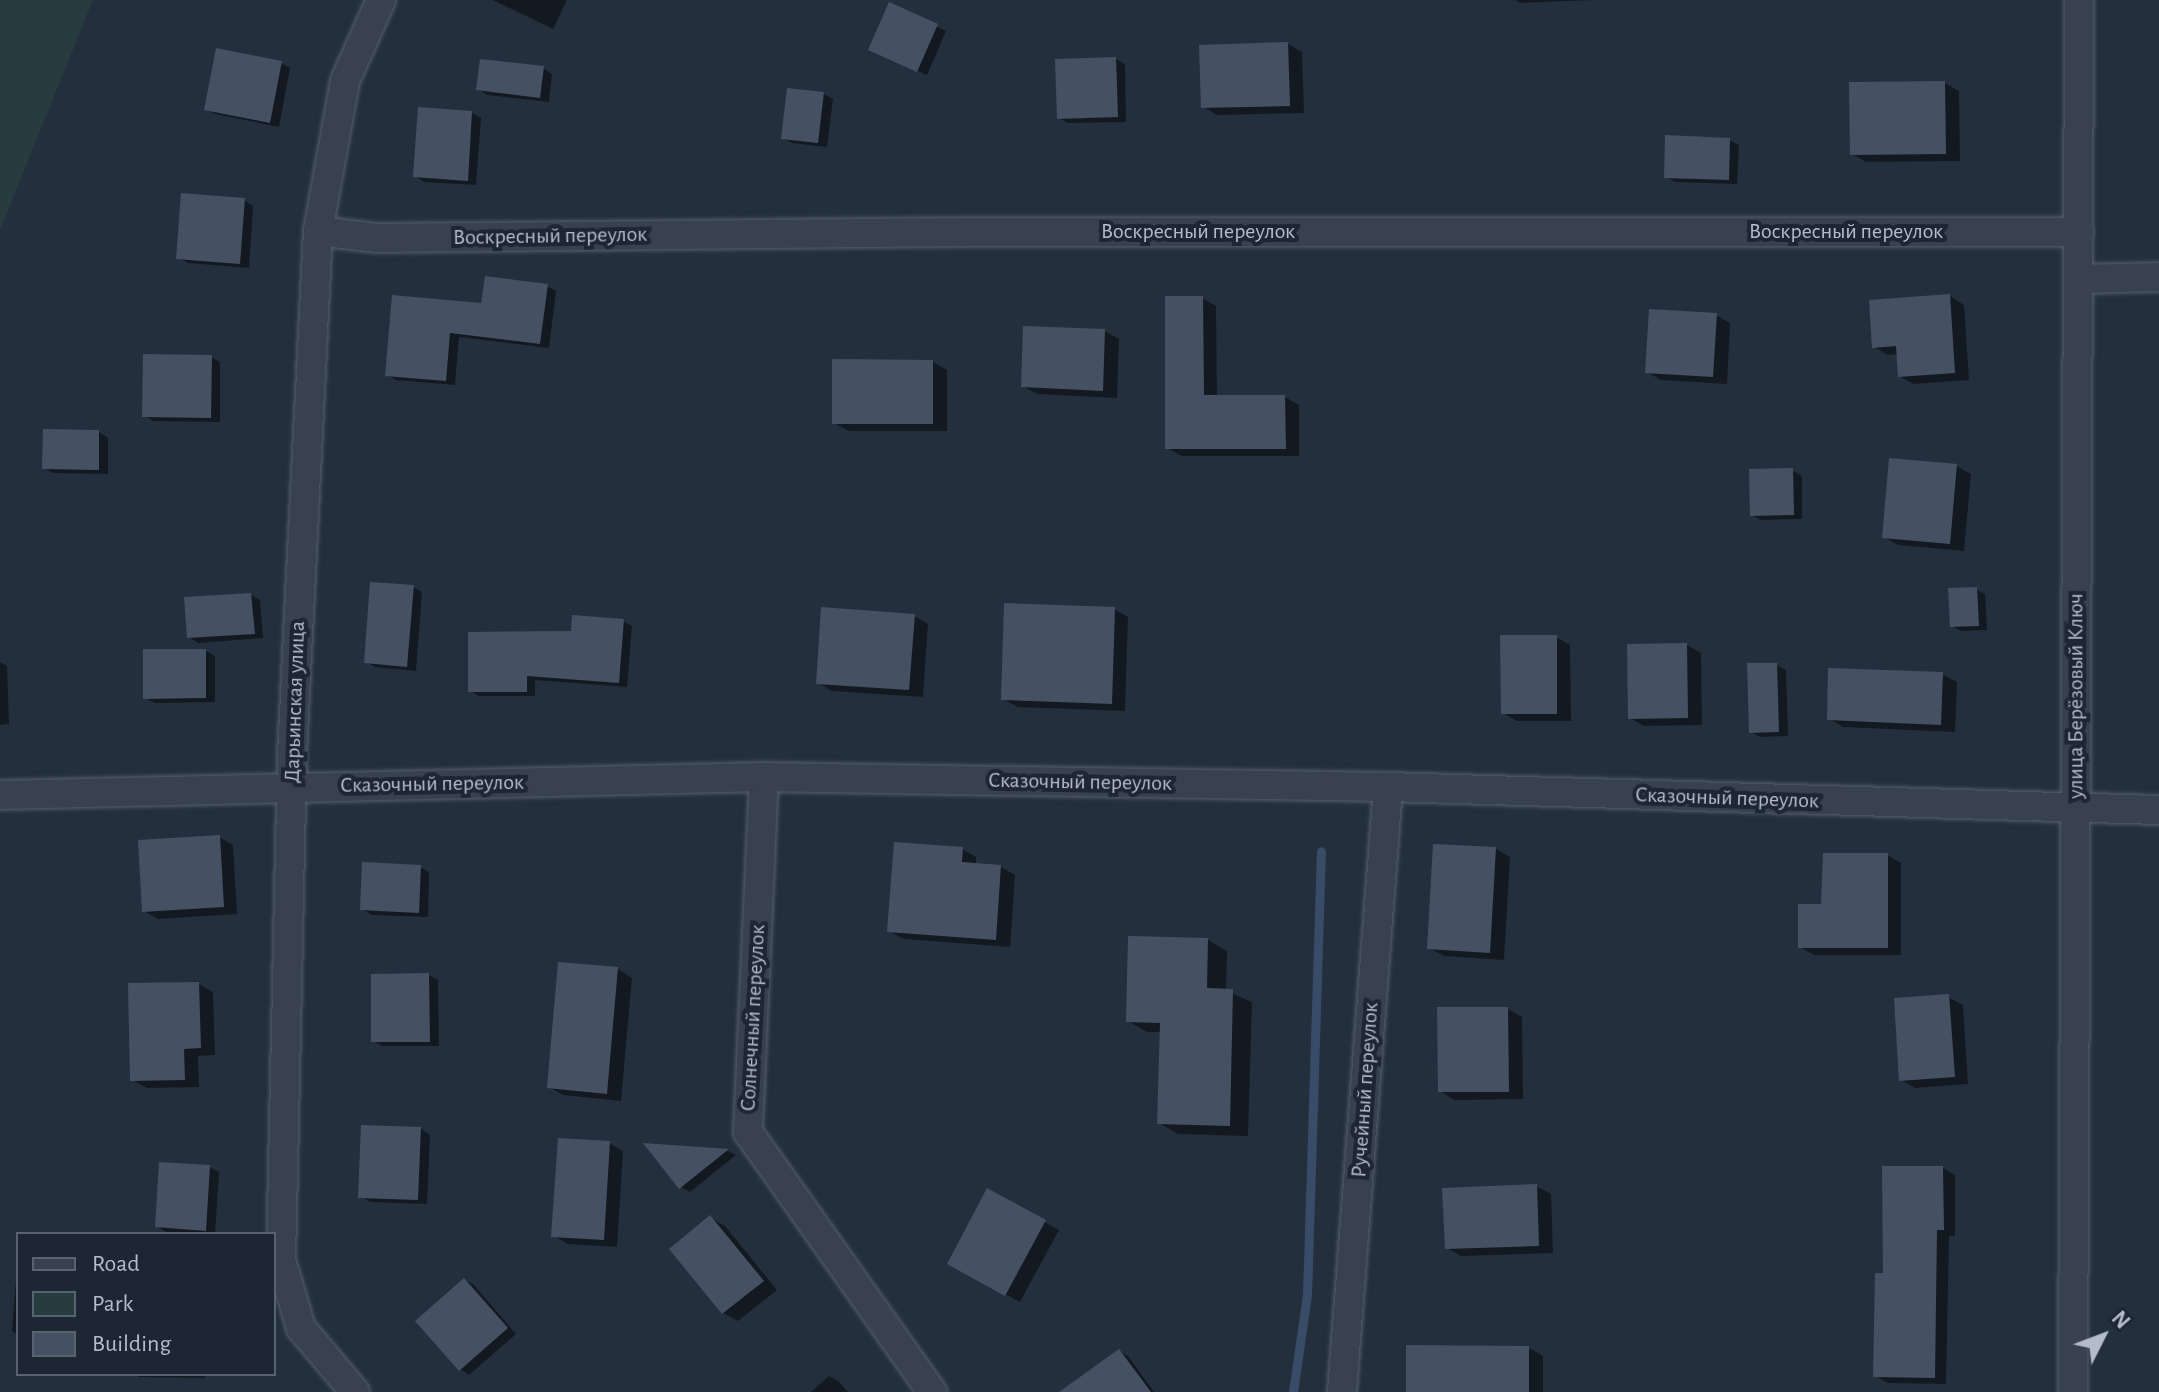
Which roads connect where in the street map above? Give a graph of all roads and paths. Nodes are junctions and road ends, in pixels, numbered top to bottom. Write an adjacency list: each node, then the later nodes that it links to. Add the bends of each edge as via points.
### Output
1 (381, 0): 3 (street, Дарьинская улица, via 345,81)
2 (2079, 0): 4 (street, улица Берёзовый Ключ)
3 (318, 231): 4 (street, Воскресный переулок, via 377,238); 8 (street, Дарьинская улица)
4 (2079, 232): 6 (street, улица Берёзовый Ключ)
5 (2159, 277): 6 (street)
6 (2079, 279): 11 (street, улица Берёзовый Ключ)
7 (764, 777): 8 (street, Сказочный переулок); 9 (street, Сказочный переулок); 14 (street, Солнечный переулок, via 748,1132)
8 (291, 787): 10 (street, Сказочный переулок); 13 (street, Дарьинская улица, via 281,1260 301,1328)
9 (1388, 787): 11 (street, Сказочный переулок); 15 (street, Ручейный переулок)
10 (0, 795)
11 (2075, 809): 12 (street, Сказочный переулок); 16 (street, улица Берёзовый Ключ)
12 (2159, 810)
13 (355, 1392)
14 (932, 1392)
15 (1342, 1392)
16 (2073, 1392)

